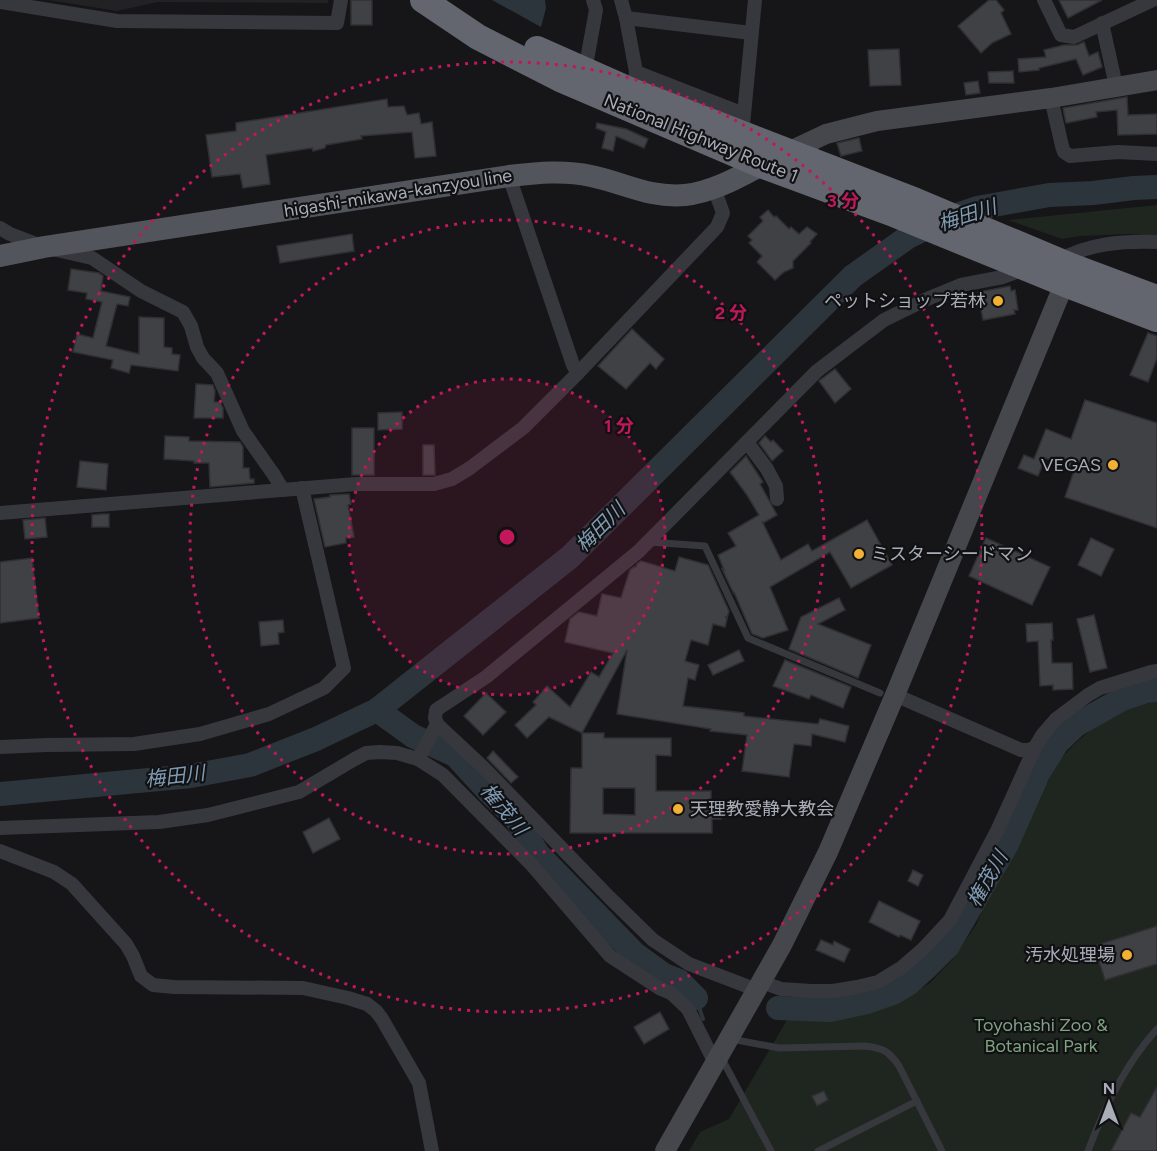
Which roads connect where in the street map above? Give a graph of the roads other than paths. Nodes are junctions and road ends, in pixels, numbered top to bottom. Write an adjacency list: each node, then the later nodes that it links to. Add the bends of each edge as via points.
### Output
1 (341, 0): 9 (street, via 337,23 117,21)
2 (423, 0): 21 (highway, National Highway Route 1, via 478,37 560,80)
3 (451, 0): 13 (highway, National Highway Route 1, via 541,52)
4 (593, 0): 13 (street, via 596,10)
5 (621, 0): 10 (street)
6 (755, 0): 12 (street)
7 (1044, 0): 11 (street, via 1061,35 1074,37)
8 (1153, 0): 11 (street)
9 (0, 2)
10 (626, 18): 12 (street); 15 (street)
11 (1102, 23): 16 (street)
12 (751, 33): 18 (street)
13 (585, 71): 15 (highway, National Highway Route 1)
14 (1157, 80): 16 (street)
15 (635, 82): 18 (highway, National Highway Route 1)
16 (1116, 86): 17 (street)
17 (1051, 98): 19 (street, via 877,121 826,134); 20 (street, via 1064,152 1070,156)
18 (743, 124): 19 (highway, National Highway Route 1)
19 (788, 152): 21 (main road, higashi-mikawa-kanzyou line); 28 (highway, National Highway Route 1, via 916,201)
20 (1157, 154)
21 (761, 165): 23 (main road, higashi-mikawa-kanzyou line); 28 (highway, National Highway Route 1)
22 (509, 176): 23 (main road, higashi-mikawa-kanzyou line, via 574,173 663,195 687,195); 26 (main road, higashi-mikawa-kanzyou line); 31 (street)
23 (714, 188): 31 (street, via 723,213 717,227)
24 (0, 228): 26 (street)
25 (1157, 242): 28 (street, via 1105,244)
26 (44, 247): 27 (main road, higashi-mikawa-kanzyou line); 34 (street, via 92,258 141,291 183,312 197,347 217,373 243,431)
27 (0, 256)
28 (1047, 266): 29 (highway, National Highway Route 1); 30 (highway, National Highway Route 1); 32 (street, via 962,285 884,320 817,371); 39 (street)
29 (1157, 298)
30 (1157, 319)
31 (578, 373): 33 (street, via 523,428 452,478 434,484)
32 (747, 442): 35 (street, via 776,486); 37 (street)
33 (302, 488): 34 (street); 41 (street, via 344,668 324,688 269,714 200,734 134,744)
34 (283, 490): 36 (street)
35 (777, 499)
36 (0, 513)
37 (649, 542): 39 (lane, via 705,546 748,638); 40 (street, via 486,676 436,710)
38 (1157, 672): 42 (street, via 1088,695 1056,719)
39 (887, 694): 42 (street, via 1021,750); 46 (street, via 828,852)
40 (436, 726): 43 (street); 46 (street, via 483,767 653,940 689,964)
41 (0, 747)
42 (1035, 747): 46 (street, via 950,920 923,949 901,968 857,987 811,991)
43 (420, 757): 44 (street, via 366,753 299,792 208,815 159,822); 48 (street, via 443,775 531,864 610,956 670,993 688,1009 705,1044)
44 (0, 828)
45 (0, 851): 50 (street, via 54,872 72,884 126,944 141,976 153,985 303,988 367,1004 376,1011 419,1083)
46 (759, 986): 48 (street)
47 (1157, 1029): 55 (lane, via 1119,1084)
48 (721, 1052): 49 (lane, via 876,1048 893,1058); 51 (street); 52 (lane)
49 (917, 1101): 53 (lane); 54 (lane)
50 (432, 1151)
51 (665, 1151)
52 (771, 1151)
53 (818, 1151)
54 (942, 1151)
55 (1088, 1151)

